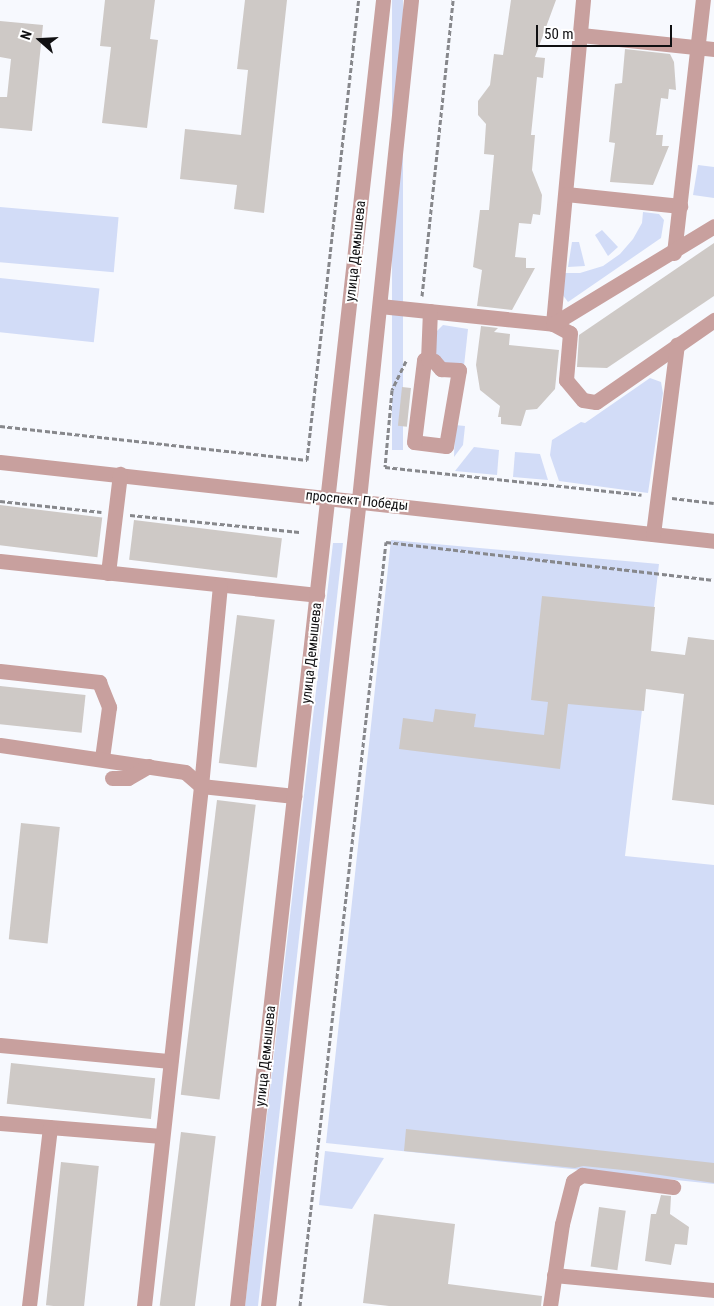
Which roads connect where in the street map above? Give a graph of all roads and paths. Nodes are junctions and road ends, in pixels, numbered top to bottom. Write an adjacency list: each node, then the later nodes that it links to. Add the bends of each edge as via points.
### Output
1 (359, 0): 21 (path, via 307,460)
2 (383, 0): 24 (street, улица Демышева)
3 (411, 0): 14 (street)
4 (452, 0): 15 (path)
5 (583, 0): 8 (street)
6 (703, 0): 7 (street)
7 (707, 29): 9 (street)
8 (581, 35): 9 (street); 10 (street)
9 (706, 48): 11 (street)
10 (566, 194): 11 (street); 17 (street)
11 (680, 206): 13 (street)
12 (714, 226): 13 (street)
13 (674, 253): 17 (street)
14 (380, 306): 15 (street); 26 (street)
15 (425, 310): 17 (street); 20 (street)
16 (714, 320): 18 (street)
17 (553, 324): 18 (street, via 570,333 566,380 583,400 596,402)
18 (677, 345): 25 (street)
19 (407, 359): 25 (path, via 392,390 385,468)
20 (428, 360): 20 (street, via 424,360 414,442 446,446 459,370 440,369 434,361)
21 (0, 426)
22 (0, 462): 23 (street, проспект Победы)
23 (120, 474): 24 (street, проспект Победы); 29 (street)
24 (329, 496): 26 (street, проспект Победы); 37 (street, улица Демышева)
25 (658, 497): 28 (path); 31 (street)
26 (359, 499): 31 (street, проспект Победы); 56 (street)
27 (0, 501): 29 (path)
28 (714, 503)
29 (115, 514): 30 (path); 34 (street)
30 (299, 532)
31 (653, 534): 32 (street, проспект Победы)
32 (714, 541)
33 (0, 561): 34 (street)
34 (108, 573): 36 (street)
35 (714, 580): 57 (path, via 386,542)
36 (220, 585): 37 (street); 43 (street)
37 (317, 595): 44 (street, улица Демышева)
38 (0, 671): 40 (street, via 99,682 109,707)
39 (0, 745): 40 (street)
40 (102, 758): 41 (street)
41 (149, 766): 42 (street, via 128,778); 43 (street, via 184,772)
42 (112, 778)
43 (202, 786): 44 (street); 46 (street)
44 (294, 796): 55 (street, улица Демышева)
45 (0, 1045): 46 (street)
46 (170, 1061): 49 (street)
47 (0, 1123): 48 (street)
48 (50, 1127): 49 (street); 53 (street)
49 (162, 1136): 54 (street)
50 (674, 1187): 51 (street, via 582,1175 573,1180)
51 (554, 1275): 52 (street); 58 (street)
52 (714, 1290)
53 (29, 1306)
54 (144, 1306)
55 (237, 1306)
56 (268, 1306)
57 (300, 1306)
58 (550, 1306)

